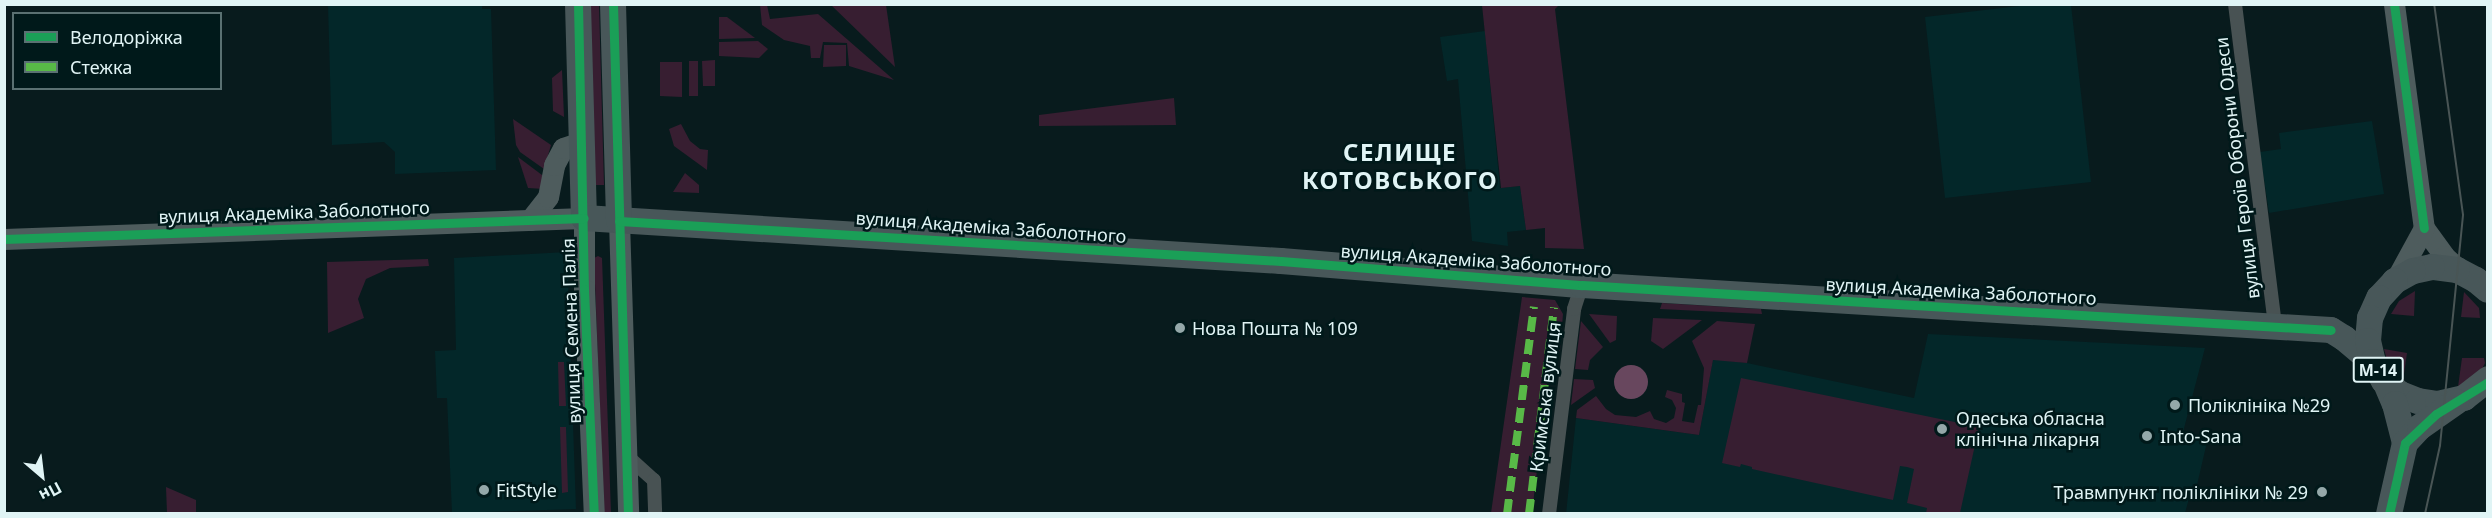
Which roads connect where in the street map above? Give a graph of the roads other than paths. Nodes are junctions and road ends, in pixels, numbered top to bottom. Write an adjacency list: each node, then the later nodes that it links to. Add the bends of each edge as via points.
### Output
1 (578, 4): 5 (highway, вулиця Семена Палія)
2 (2235, 4): 15 (street, вулиця Героїв Оборони Одеси)
3 (2394, 4): 9 (main road)
4 (618, 11): 8 (highway)
5 (582, 142): 6 (highway, вулиця Семена Палія); 7 (main road, via 563,148 554,165 548,196)
6 (584, 218): 7 (main road, вулиця Академіка Заболотного); 8 (highway, вулиця Академіка Заболотного); 21 (main road, вулиця Семена Палія)
7 (530, 220): 10 (main road, вулиця Академіка Заболотного)
8 (619, 221): 12 (highway, вулиця Академіка Заболотного, via 1281,261); 20 (main road)
9 (2424, 228): 11 (main road, via 2444,256); 13 (main road, М-14)
10 (4, 239)
11 (2462, 272): 13 (highway, via 2432,267 2413,271); 14 (highway)
12 (1582, 285): 15 (highway, вулиця Академіка Заболотного); 24 (street, Кримська вулиця, via 1574,309)
13 (2387, 290): 16 (highway); 17 (highway, М-14, via 2370,318 2368,341)
14 (2487, 290)
15 (2274, 327): 16 (highway, вулиця Академіка Заболотного)
16 (2331, 330): 17 (highway)
17 (2379, 371): 18 (highway, М-14, via 2400,393 2418,402 2438,404); 19 (highway, М-14, via 2395,404)
18 (2480, 387): 19 (highway, М-14, via 2436,414)
19 (2405, 443): 25 (highway, М-14)
20 (627, 456): 22 (main road); 23 (street, via 654,480)
21 (594, 513)
22 (628, 513)
23 (655, 513)
24 (1549, 513)
25 (2389, 513)

